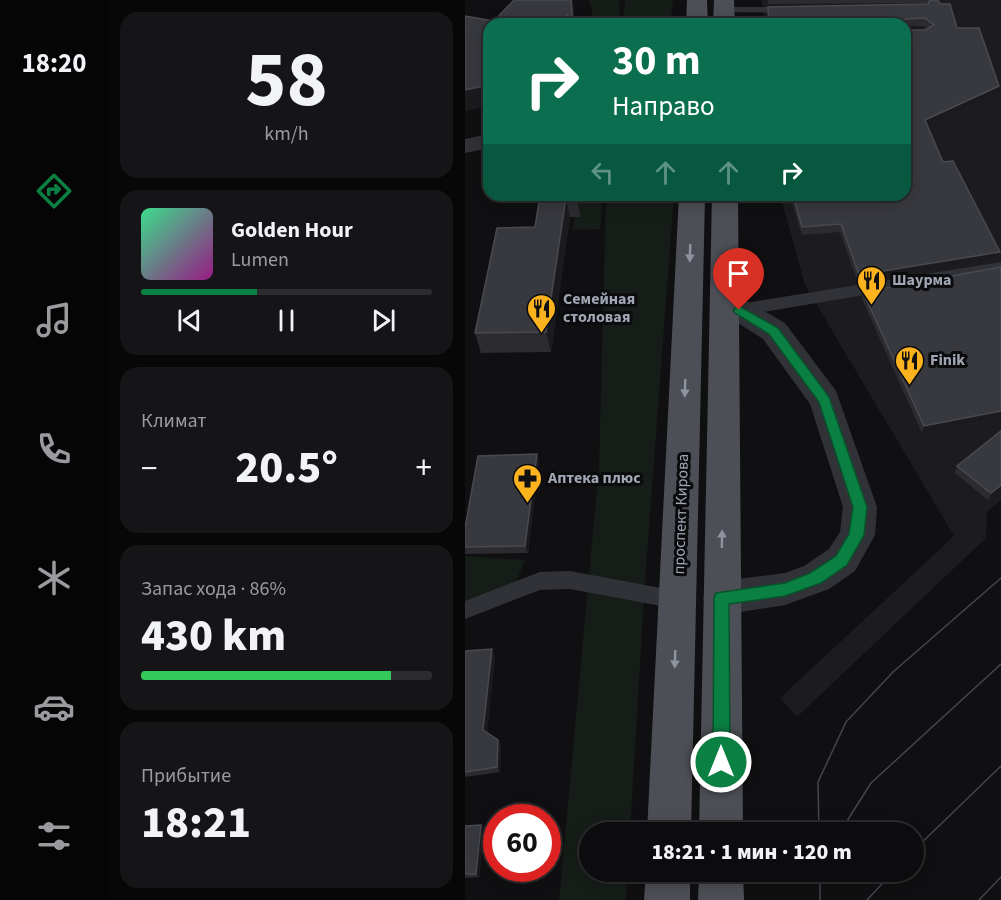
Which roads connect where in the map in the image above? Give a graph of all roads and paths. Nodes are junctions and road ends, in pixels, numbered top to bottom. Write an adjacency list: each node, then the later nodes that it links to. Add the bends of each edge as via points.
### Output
1 (697, 0): 4 (main road)
2 (799, 9): 3 (lane)
3 (724, 11)
4 (697, 18)
5 (483, 142): 6 (street)
6 (465, 146)
7 (692, 201): 12 (main road, проспект Кирова, one-way to 12)
8 (725, 201): 10 (main road)
9 (1001, 267): 10 (lane)
10 (733, 306): 11 (main road, one-way to 10); 11 (street, via 774,331 825,400 860,507 857,535 842,560 816,578 785,590)
11 (721, 598): 12 (main road); 15 (main road)
12 (677, 600): 13 (lane, via 570,580 540,581); 14 (main road, проспект Кирова, one-way to 14)
13 (465, 610)
14 (669, 822)
15 (721, 822)
16 (668, 882): 18 (main road)
17 (721, 882): 19 (main road)
18 (667, 900)
19 (721, 900)

